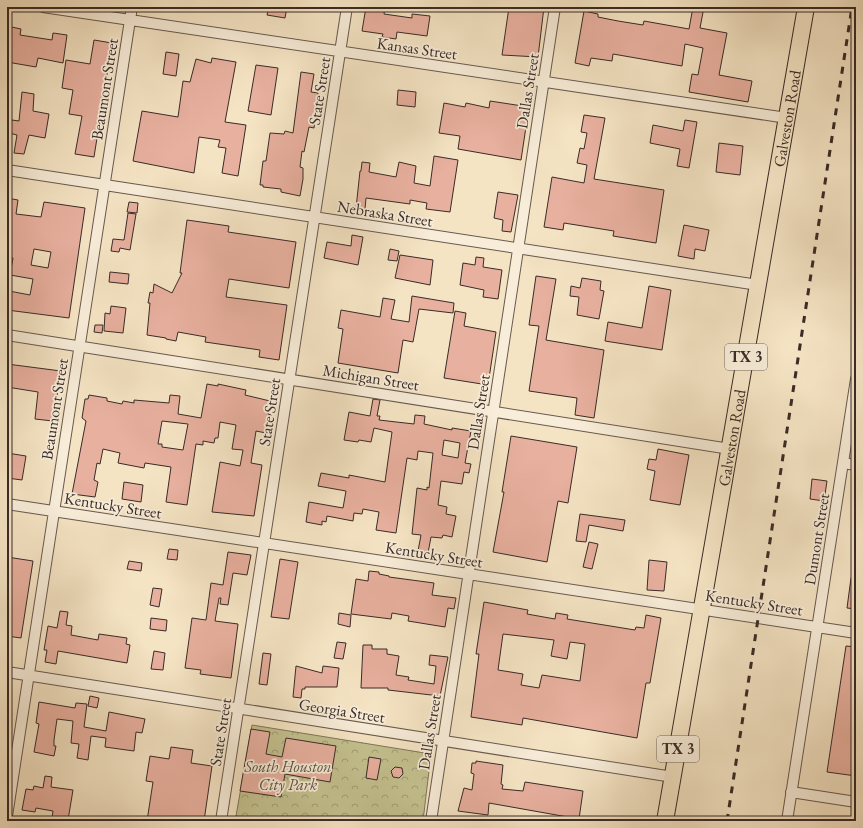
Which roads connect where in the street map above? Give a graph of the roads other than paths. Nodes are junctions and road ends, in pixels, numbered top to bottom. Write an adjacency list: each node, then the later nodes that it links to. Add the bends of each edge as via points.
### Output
1 (43, 7): 6 (street, Kansas Street)
2 (132, 7): 6 (street, Beaumont Street)
3 (347, 7): 7 (street, State Street)
4 (555, 7): 8 (street, Dallas Street)
5 (806, 7): 9 (main road, Galveston Road / TX 3)
6 (130, 20): 7 (street, Kansas Street); 11 (street, Beaumont Street)
7 (340, 52): 8 (street, Kansas Street); 12 (street, State Street)
8 (544, 82): 9 (street, Kansas Street); 13 (street, Dallas Street)
9 (787, 118): 14 (main road, Galveston Road / TX 3)
10 (7, 170): 11 (street, Nebraska Street)
11 (104, 185): 12 (street, Nebraska Street); 16 (street, Beaumont Street)
12 (314, 217): 13 (street, Nebraska Street); 17 (street, State Street)
13 (518, 248): 14 (street, Nebraska Street); 19 (street, Dallas Street)
14 (758, 285): 20 (main road, Galveston Road / TX 3)
15 (7, 335): 16 (street, Michigan Street)
16 (80, 346): 17 (street, Michigan Street); 24 (street, Beaumont Street)
17 (290, 379): 19 (street, Michigan Street); 25 (street, State Street)
18 (856, 379): 21 (street, Dumont Street)
19 (493, 411): 20 (street, Michigan Street); 26 (street, Dallas Street)
20 (730, 448): 27 (main road, Galveston Road / TX 3)
21 (843, 463): 22 (street); 28 (street, Dumont Street)
22 (856, 465)
23 (7, 504): 24 (street, Kentucky Street)
24 (54, 511): 25 (street, Kentucky Street); 31 (street, Beaumont Street)
25 (264, 543): 26 (street, Kentucky Street); 32 (street, State Street)
26 (468, 574): 27 (street, Kentucky Street); 33 (street, Dallas Street)
27 (702, 609): 28 (street, Kentucky Street); 34 (main road, Galveston Road / TX 3)
28 (817, 627): 29 (street, Kentucky Street); 35 (street, Dumont Street)
29 (856, 633)
30 (7, 672): 31 (street, Georgia Street)
31 (29, 675): 32 (street, Georgia Street); 37 (street, Beaumont Street)
32 (239, 708): 33 (street, Georgia Street); 38 (street, State Street)
33 (443, 741): 34 (street, Georgia Street); 39 (street, Dallas Street)
34 (673, 777): 40 (main road, Galveston Road / TX 3)
35 (792, 792): 36 (street); 41 (street, Dumont Street)
36 (856, 802)
37 (7, 816)
38 (221, 821)
39 (431, 821)
40 (665, 821)
41 (787, 821)

